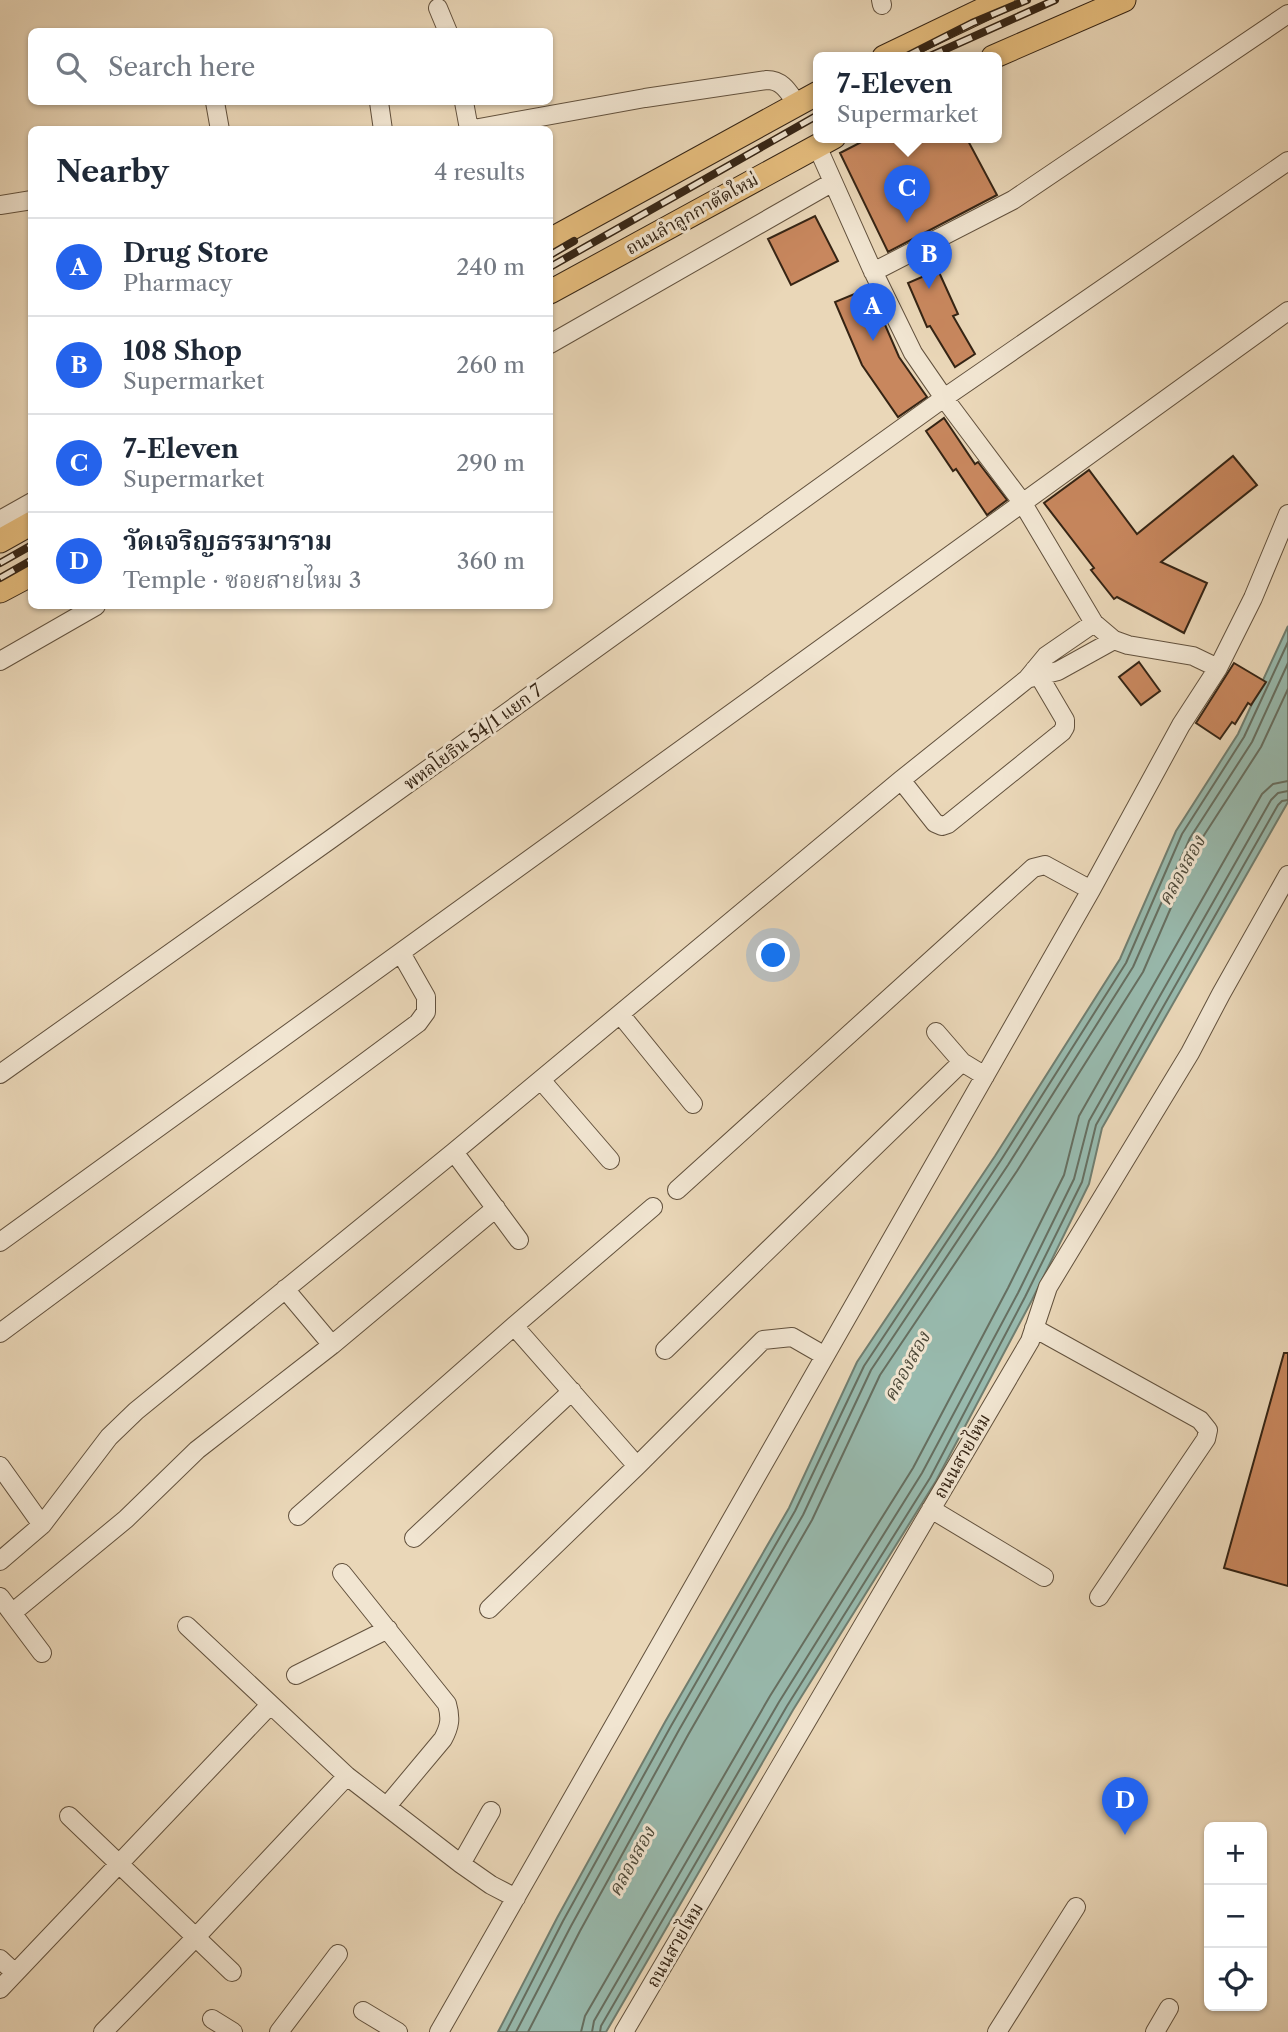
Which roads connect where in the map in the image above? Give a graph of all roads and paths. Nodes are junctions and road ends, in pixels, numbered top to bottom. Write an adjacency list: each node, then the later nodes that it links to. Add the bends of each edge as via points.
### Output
1 (1003, 0): 6 (main road)
2 (1122, 1): 7 (main road)
3 (438, 8): 5 (street)
4 (1288, 14): 24 (street, via 1013,200)
5 (446, 28)
6 (894, 52)
7 (1002, 53)
8 (813, 96): 9 (main road)
9 (797, 104): 16 (street, via 781,83 767,80); 23 (main road)
10 (216, 105): 13 (street)
11 (379, 105): 14 (street)
12 (464, 105): 15 (street)
13 (219, 126)
14 (382, 126)
15 (467, 126)
16 (490, 126)
17 (824, 143): 25 (main road, ถนนลำลูกกาตัดใหม่)
18 (826, 143): 20 (street)
19 (1288, 161): 28 (street, พหลโยธิน 54/1 แยก 7)
20 (833, 182): 24 (street); 27 (street)
21 (28, 201): 22 (street)
22 (0, 205)
23 (553, 238)
24 (873, 272): 28 (street, via 914,353)
25 (553, 290)
26 (1288, 310): 29 (street)
27 (553, 342)
28 (944, 398): 29 (street); 50 (street, พหลโยธิน 54/1 แยก 7)
29 (1022, 502): 38 (street); 46 (street)
30 (28, 504): 32 (street)
31 (1288, 514): 41 (street)
32 (0, 520)
33 (28, 525): 34 (main road)
34 (0, 541)
35 (28, 576): 36 (main road)
36 (0, 591)
37 (91, 609): 40 (street)
38 (1094, 623): 39 (street); 42 (street, via 1046,656)
39 (1114, 640): 41 (street, via 1193,656); 42 (street, via 1058,671)
40 (0, 661)
41 (1218, 668): 45 (street, via 1181,725)
42 (1034, 675): 43 (street); 43 (street, via 1065,720 1065,727 948,824 935,823)
43 (901, 780): 47 (street)
44 (1288, 875): 63 (street, ถนนสายไหม, via 1190,1053 1048,1287)
45 (1091, 890): 51 (street); 56 (street, via 1045,865 1033,867)
46 (401, 953): 60 (street); 64 (street, via 426,997 426,1012 418,1023)
47 (620, 1014): 52 (street); 53 (street)
48 (936, 1032): 49 (street)
49 (962, 1062): 51 (street); 66 (street)
50 (0, 1074)
51 (985, 1076): 67 (street)
52 (541, 1080): 54 (street); 55 (street)
53 (693, 1104)
54 (454, 1153): 58 (street); 61 (street)
55 (610, 1160)
56 (677, 1190)
57 (653, 1207): 62 (street)
58 (496, 1208): 59 (street); 65 (street)
59 (519, 1240)
60 (0, 1242)
61 (285, 1289): 65 (street); 73 (street, via 108,1437)
62 (514, 1325): 68 (street); 72 (street)
63 (1034, 1328): 71 (street, ถนนสายไหม); 79 (street, via 1200,1420 1208,1430)
64 (0, 1333)
65 (332, 1345): 81 (street, via 197,1450 126,1519)
66 (665, 1350)
67 (825, 1356): 70 (street, via 792,1337 763,1340); 93 (street)
68 (572, 1391): 70 (street); 74 (street)
69 (0, 1466): 73 (street)
70 (637, 1466): 80 (street)
71 (932, 1509): 77 (street); 109 (street, ถนนสายไหม)
72 (298, 1516)
73 (42, 1525): 75 (street)
74 (414, 1538)
75 (0, 1561)
76 (342, 1573): 83 (street)
77 (1044, 1577)
78 (0, 1597): 81 (street)
79 (1098, 1597)
80 (489, 1609)
81 (12, 1613): 84 (street)
82 (187, 1626): 86 (street)
83 (388, 1629): 85 (street); 88 (street, via 447,1704 451,1717 443,1739)
84 (42, 1653)
85 (296, 1675)
86 (270, 1705): 87 (street); 91 (street)
87 (347, 1776): 88 (street); 95 (street)
88 (387, 1806): 92 (street)
89 (491, 1811): 92 (street)
90 (69, 1816): 91 (street)
91 (118, 1864): 95 (street); 99 (street)
92 (461, 1864): 93 (street)
93 (516, 1898): 108 (street)
94 (1076, 1907): 110 (street)
95 (196, 1937): 98 (street); 104 (street)
96 (338, 1954): 106 (street)
97 (0, 1959): 99 (street)
98 (232, 1972)
99 (15, 1973): 100 (street)
100 (0, 1989)
101 (1169, 2008): 111 (street)
102 (363, 2011): 107 (street)
103 (212, 2019): 105 (street)
104 (103, 2032)
105 (233, 2032)
106 (279, 2032)
107 (398, 2032)
108 (439, 2032)
109 (624, 2032)
110 (997, 2032)
111 (1155, 2032)

